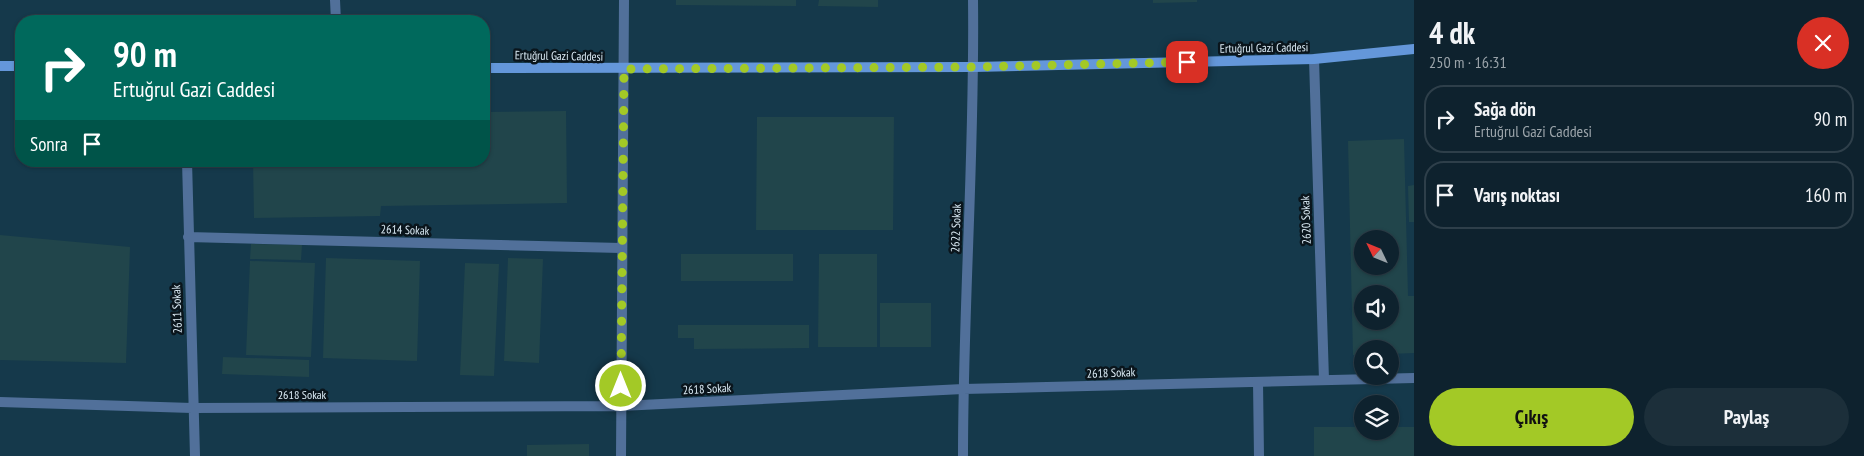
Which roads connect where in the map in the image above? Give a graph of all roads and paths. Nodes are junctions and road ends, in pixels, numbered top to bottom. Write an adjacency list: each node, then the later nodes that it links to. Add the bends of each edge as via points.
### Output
1 (335, 0): 4 (street)
2 (624, 0): 11 (street)
3 (973, 0): 9 (street, 2622 Sokak)
4 (336, 15)
5 (1414, 48): 6 (main road, Ertuğrul Gazi Caddesi)
6 (1314, 59): 9 (main road, Ertuğrul Gazi Caddesi); 16 (street, 2620 Sokak)
7 (0, 66): 8 (main road)
8 (15, 66)
9 (974, 67): 11 (main road, Ertuğrul Gazi Caddesi); 18 (street, 2622 Sokak)
10 (490, 68): 11 (main road, Ertuğrul Gazi Caddesi)
11 (624, 69): 14 (street)
12 (187, 167): 13 (street, 2611 Sokak)
13 (188, 237): 14 (street, 2614 Sokak); 21 (street, 2611 Sokak)
14 (621, 248): 20 (street)
15 (1414, 378): 16 (street, 2618 Sokak)
16 (1324, 380): 17 (street, 2618 Sokak)
17 (1258, 382): 18 (street, 2618 Sokak); 25 (street)
18 (963, 389): 20 (street, 2618 Sokak); 24 (street, 2622 Sokak)
19 (0, 402): 21 (street, 2618 Sokak)
20 (621, 406): 21 (street, 2618 Sokak); 23 (street)
21 (192, 408): 22 (street, 2611 Sokak)
22 (195, 456)
23 (621, 456)
24 (963, 456)
25 (1259, 456)

